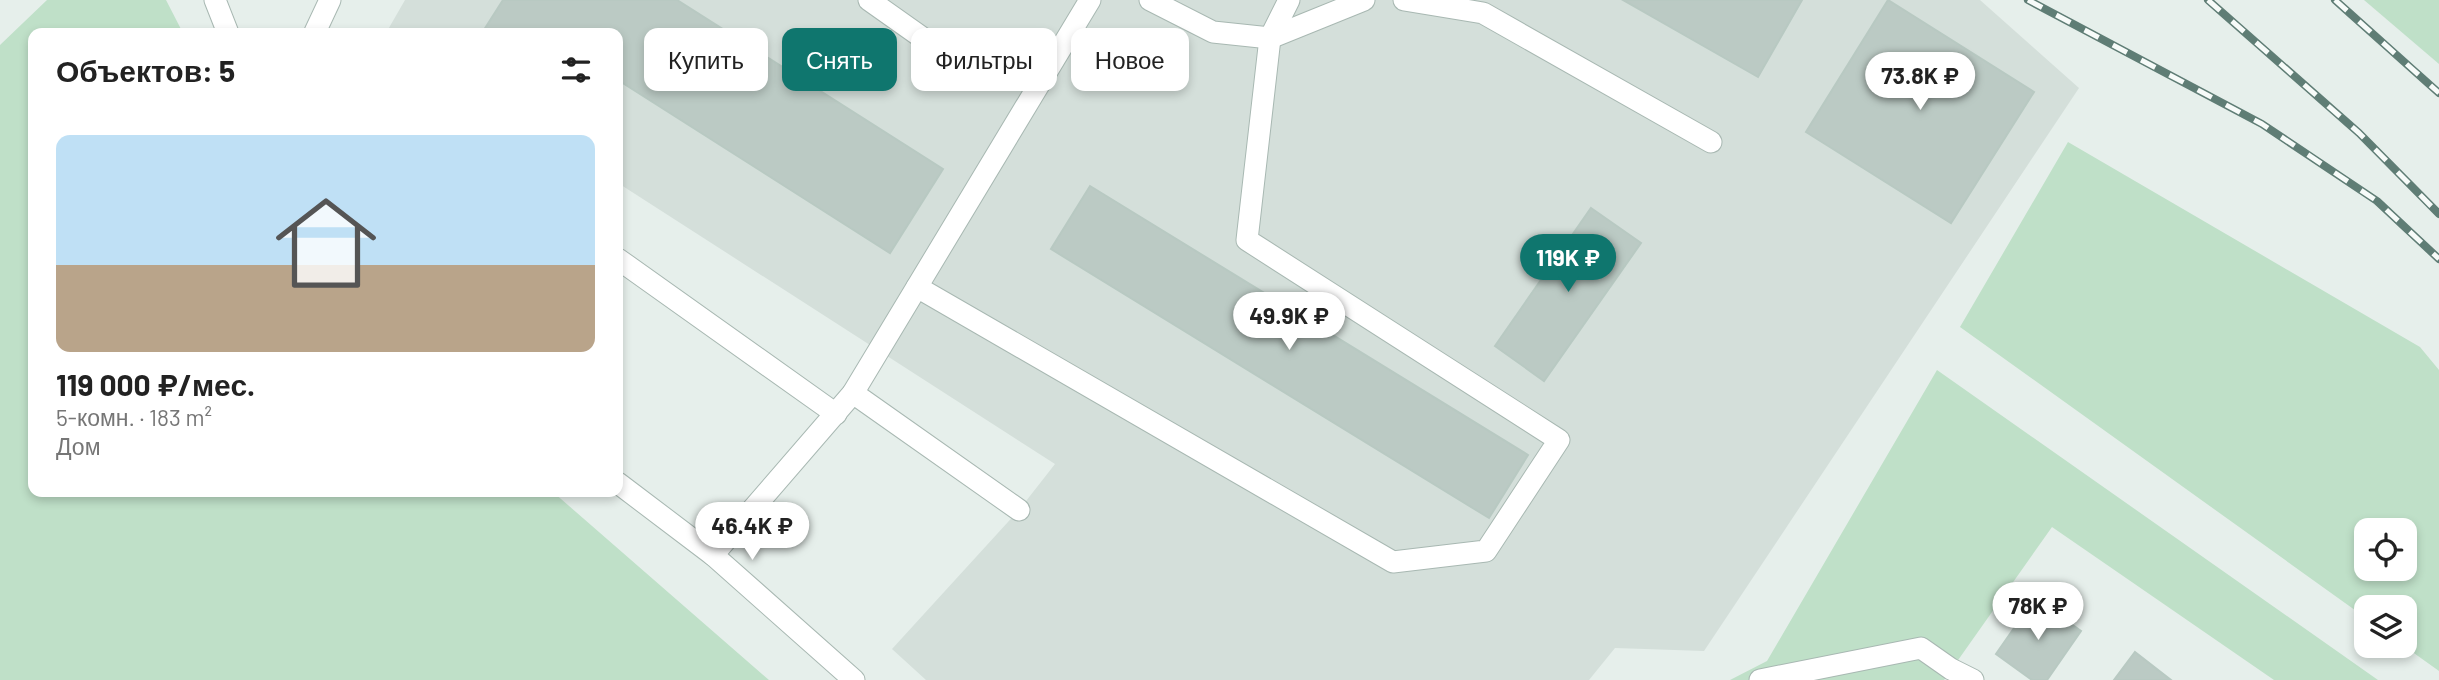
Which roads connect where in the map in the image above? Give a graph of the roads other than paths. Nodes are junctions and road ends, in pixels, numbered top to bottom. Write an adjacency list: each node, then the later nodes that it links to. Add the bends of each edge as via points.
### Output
1 (215, 0): 9 (street)
2 (330, 0): 10 (street)
3 (869, 0): 11 (street)
4 (1090, 0): 15 (street)
5 (1150, 0): 12 (street, via 1213,32)
6 (1289, 0): 12 (street)
7 (1364, 0): 12 (street)
8 (1404, 0): 13 (street, via 1483,13)
9 (226, 28)
10 (317, 28)
11 (911, 30)
12 (1270, 37): 15 (street, via 1247,240 1559,440 1486,551 1393,562)
13 (1711, 142)
14 (623, 263): 17 (street)
15 (917, 287): 16 (street)
16 (853, 393): 17 (street); 19 (street)
17 (836, 414): 20 (street)
18 (623, 487): 20 (street)
19 (1019, 510)
20 (713, 555): 21 (street)
21 (854, 680)
22 (1760, 680): 23 (street, via 1921,648)
23 (1973, 680)

